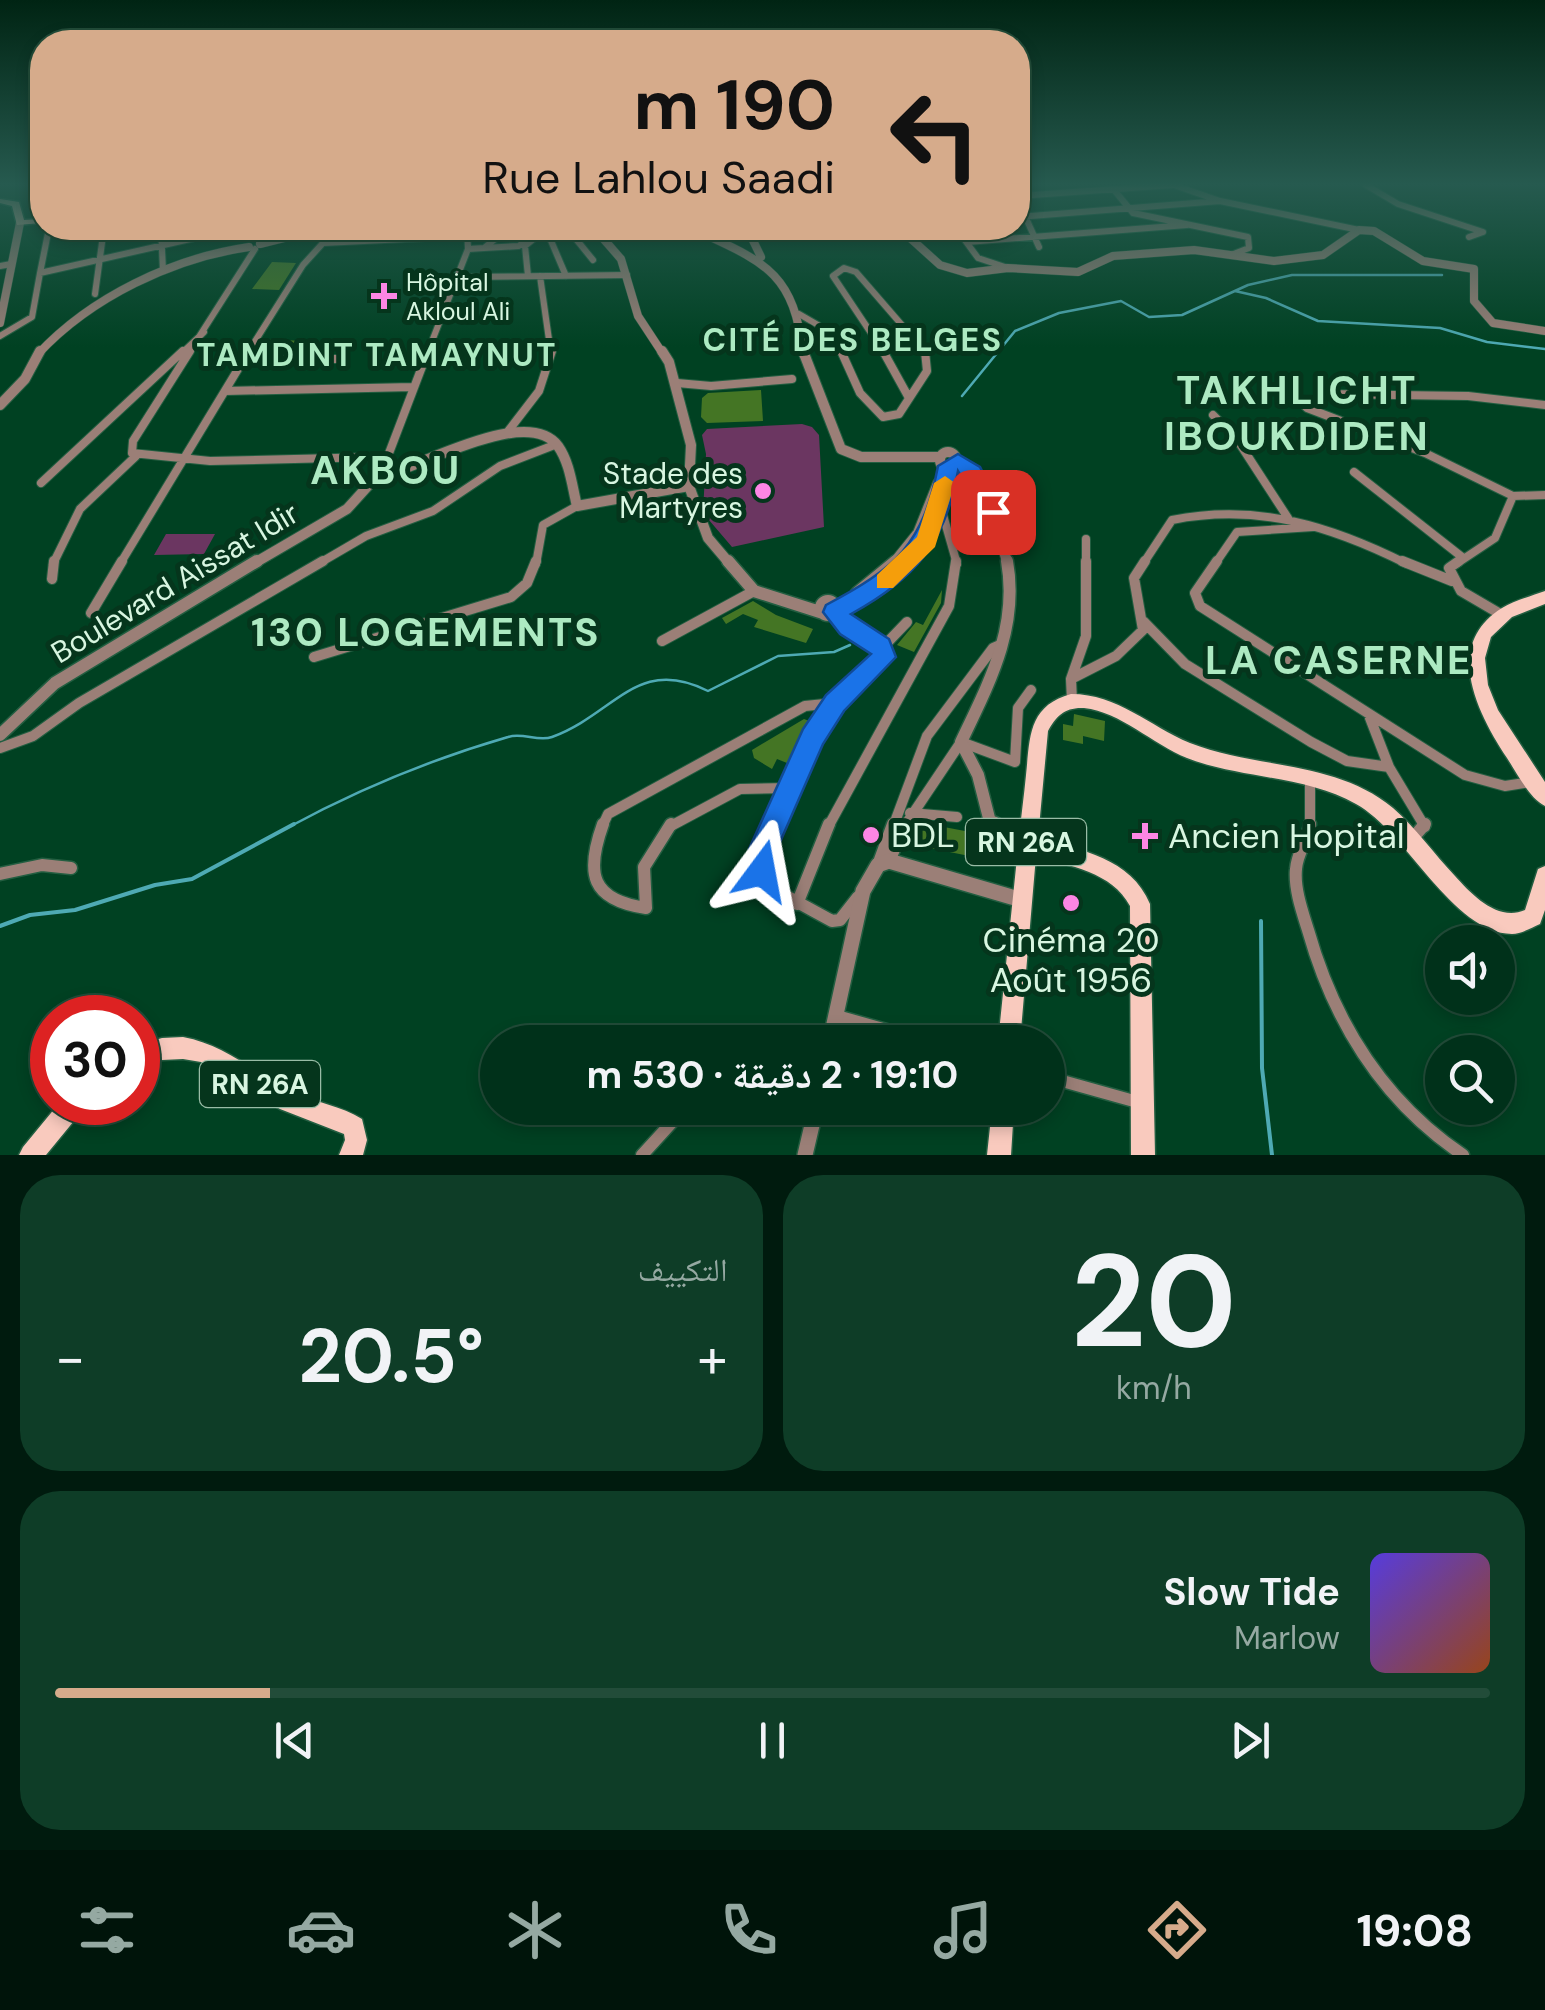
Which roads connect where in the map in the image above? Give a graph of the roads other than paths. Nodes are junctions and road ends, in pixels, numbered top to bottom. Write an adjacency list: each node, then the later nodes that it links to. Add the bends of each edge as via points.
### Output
1 (17, 239): 36 (street)
2 (1037, 239): 28 (street)
3 (1248, 239): 32 (street, via 1249,248)
4 (1346, 239): 32 (street, via 1323,255 1274,261)
5 (1387, 239): 51 (street, via 1423,261 1474,269 1474,304 1485,318)
6 (43, 240): 40 (street)
7 (102, 240): 35 (street)
8 (162, 240): 29 (street)
9 (188, 240): 29 (street)
10 (279, 240): 27 (street)
11 (322, 240): 25 (street)
12 (362, 240): 25 (street)
13 (467, 240): 31 (street)
14 (494, 240): 30 (street)
15 (525, 240): 30 (street)
16 (532, 240): 42 (street, via 525,246)
17 (551, 240): 26 (street)
18 (578, 240): 26 (street); 34 (street)
19 (604, 240): 41 (street)
20 (714, 240): 33 (street)
21 (753, 240): 33 (street)
22 (913, 240): 38 (street, via 949,270)
23 (990, 240): 24 (street)
24 (967, 242): 38 (street, via 978,258)
25 (322, 243): 54 (street)
26 (554, 246): 44 (street)
27 (255, 247): 39 (street); 50 (street)
28 (1039, 247)
29 (162, 248): 35 (street); 39 (street)
30 (484, 248): 31 (street)
31 (468, 249): 45 (street)
32 (1232, 256): 38 (street, via 1194,250 1113,256 1078,272)
33 (761, 258): 48 (street)
34 (593, 260)
35 (99, 262): 40 (street); 47 (street)
36 (11, 264): 37 (street); 46 (street)
37 (0, 266)
38 (1008, 268)
39 (163, 271): 62 (street, via 59,333)
40 (40, 273): 52 (street, via 32,317)
41 (627, 275): 44 (street); 56 (street, via 638,316)
42 (528, 276): 43 (street); 45 (street)
43 (540, 276): 44 (street); 65 (street, via 552,328 552,366 542,393)
44 (566, 276)
45 (457, 277): 57 (street)
46 (4, 280): 49 (street)
47 (95, 294)
48 (799, 314): 61 (street, via 833,335 876,413 899,414); 69 (street, via 804,362 842,449 860,457)
49 (0, 324)
50 (204, 332): 67 (street, via 133,441); 73 (street)
51 (1545, 332)
52 (0, 336)
53 (336, 359): 54 (street)
54 (244, 360): 58 (street)
55 (792, 380): 56 (street)
56 (677, 383): 74 (street, via 691,445)
57 (413, 387): 58 (street); 70 (street)
58 (225, 390): 68 (street)
59 (1294, 394): 76 (street, via 1307,408 1426,453)
60 (1323, 394): 63 (street, via 1468,396)
61 (908, 398): 61 (street, via 930,365 927,353 856,272 839,270 832,276 845,302 899,374)
62 (0, 405)
63 (1545, 405)
64 (1213, 416): 79 (street, via 1236,438)
65 (509, 430): 66 (street, via 536,430); 71 (street)
66 (556, 444): 77 (street); 103 (street, via 500,466 433,511 366,536 33,736)
67 (136, 456): 68 (street); 83 (street, via 102,480 86,502 57,548)
68 (183, 460): 70 (street, via 375,456); 88 (street)
69 (947, 462): 78 (street); 87 (street, via 919,538); 93 (street, via 982,486 1012,564)
70 (380, 467): 71 (street); 71 (street, via 397,465); 101 (street, Boulevard Aissat Idir, via 347,509 108,648 55,683)
71 (394, 472)
72 (1354, 472): 82 (street)
73 (41, 483)
74 (690, 486): 77 (street); 85 (street, via 708,538)
75 (1545, 495): 76 (street)
76 (1512, 496): 82 (street, via 1495,538)
77 (576, 506): 95 (street, via 541,526 538,568 531,584 511,597)
78 (941, 508): 87 (street, via 927,541 900,568 866,596); 119 (street, via 958,568 950,606 848,784)
79 (1288, 518): 80 (street); 90 (street, via 1200,513 1172,520 1134,578)
80 (1313, 527): 84 (street, via 1353,537); 100 (street, via 1237,532 1195,592 1213,617)
81 (1086, 539): 96 (street, via 1086,636)
82 (1462, 557): 84 (street, via 1449,568)
83 (52, 579)
84 (1452, 581): 89 (street)
85 (754, 591): 87 (street); 92 (street)
86 (1545, 597): 89 (main road)
87 (829, 610): 94 (street)
88 (91, 614)
89 (1502, 615): 106 (main road, via 1475,654 1478,689)
90 (1141, 620): 96 (street, via 1143,630 1116,656); 104 (street, via 1185,664 1312,742 1348,761)
91 (907, 622): 94 (street)
92 (662, 641)
93 (1004, 642): 102 (street); 113 (street, via 992,648 927,736)
94 (882, 648): 99 (street, via 882,659)
95 (314, 657)
96 (1071, 679): 98 (street)
97 (1031, 690): 102 (street, via 1018,708 1016,762)
98 (1072, 701): 105 (main road, via 1112,711 1188,750); 112 (main road, RN 26A, via 1054,707 1038,730)
99 (835, 703): 107 (street); 107 (street, via 805,706 608,814 593,856 599,883 609,900 646,908 644,867 673,821 740,789)
100 (1370, 718): 104 (street); 106 (street, via 1465,775 1505,786)
101 (0, 735)
102 (961, 742): 109 (street); 112 (street, via 990,822)
103 (0, 748)
104 (1389, 767): 111 (street, via 1426,826)
105 (1310, 778): 111 (main road, via 1359,795); 137 (street, via 1310,830 1296,876 1307,943 1385,1088 1410,1118)
106 (1534, 781): 108 (main road)
107 (789, 788): 119 (street, via 761,861 768,881)
108 (1545, 797)
109 (910, 813): 110 (street); 113 (street)
110 (957, 817)
111 (1412, 839): 116 (main road, via 1469,906 1494,924 1510,928 1533,918)
112 (1026, 844): 118 (main road, RN 26A); 126 (main road, RN 26A, via 1133,885 1140,904)
113 (883, 863): 117 (street); 118 (street)
114 (71, 868): 115 (street, via 42,865)
115 (0, 874)
116 (1545, 876)
117 (863, 891): 119 (street, via 832,922); 120 (street)
118 (1022, 900): 123 (main road, RN 26A)
119 (797, 904)
120 (837, 1016): 121 (street); 122 (street)
121 (835, 1025)
122 (869, 1025)
123 (1011, 1025)
124 (160, 1048): 132 (main road, RN 26A, via 188,1046 214,1055 291,1102 354,1127)
125 (1065, 1082): 126 (street)
126 (1143, 1103): 136 (main road, RN 26A)
127 (56, 1125): 131 (main road)
128 (666, 1125): 133 (street)
129 (812, 1125): 134 (street)
130 (1002, 1125): 135 (main road)
131 (32, 1155)
132 (351, 1155)
133 (642, 1155)
134 (805, 1155)
135 (999, 1155)
136 (1144, 1155)
137 (1463, 1155)

